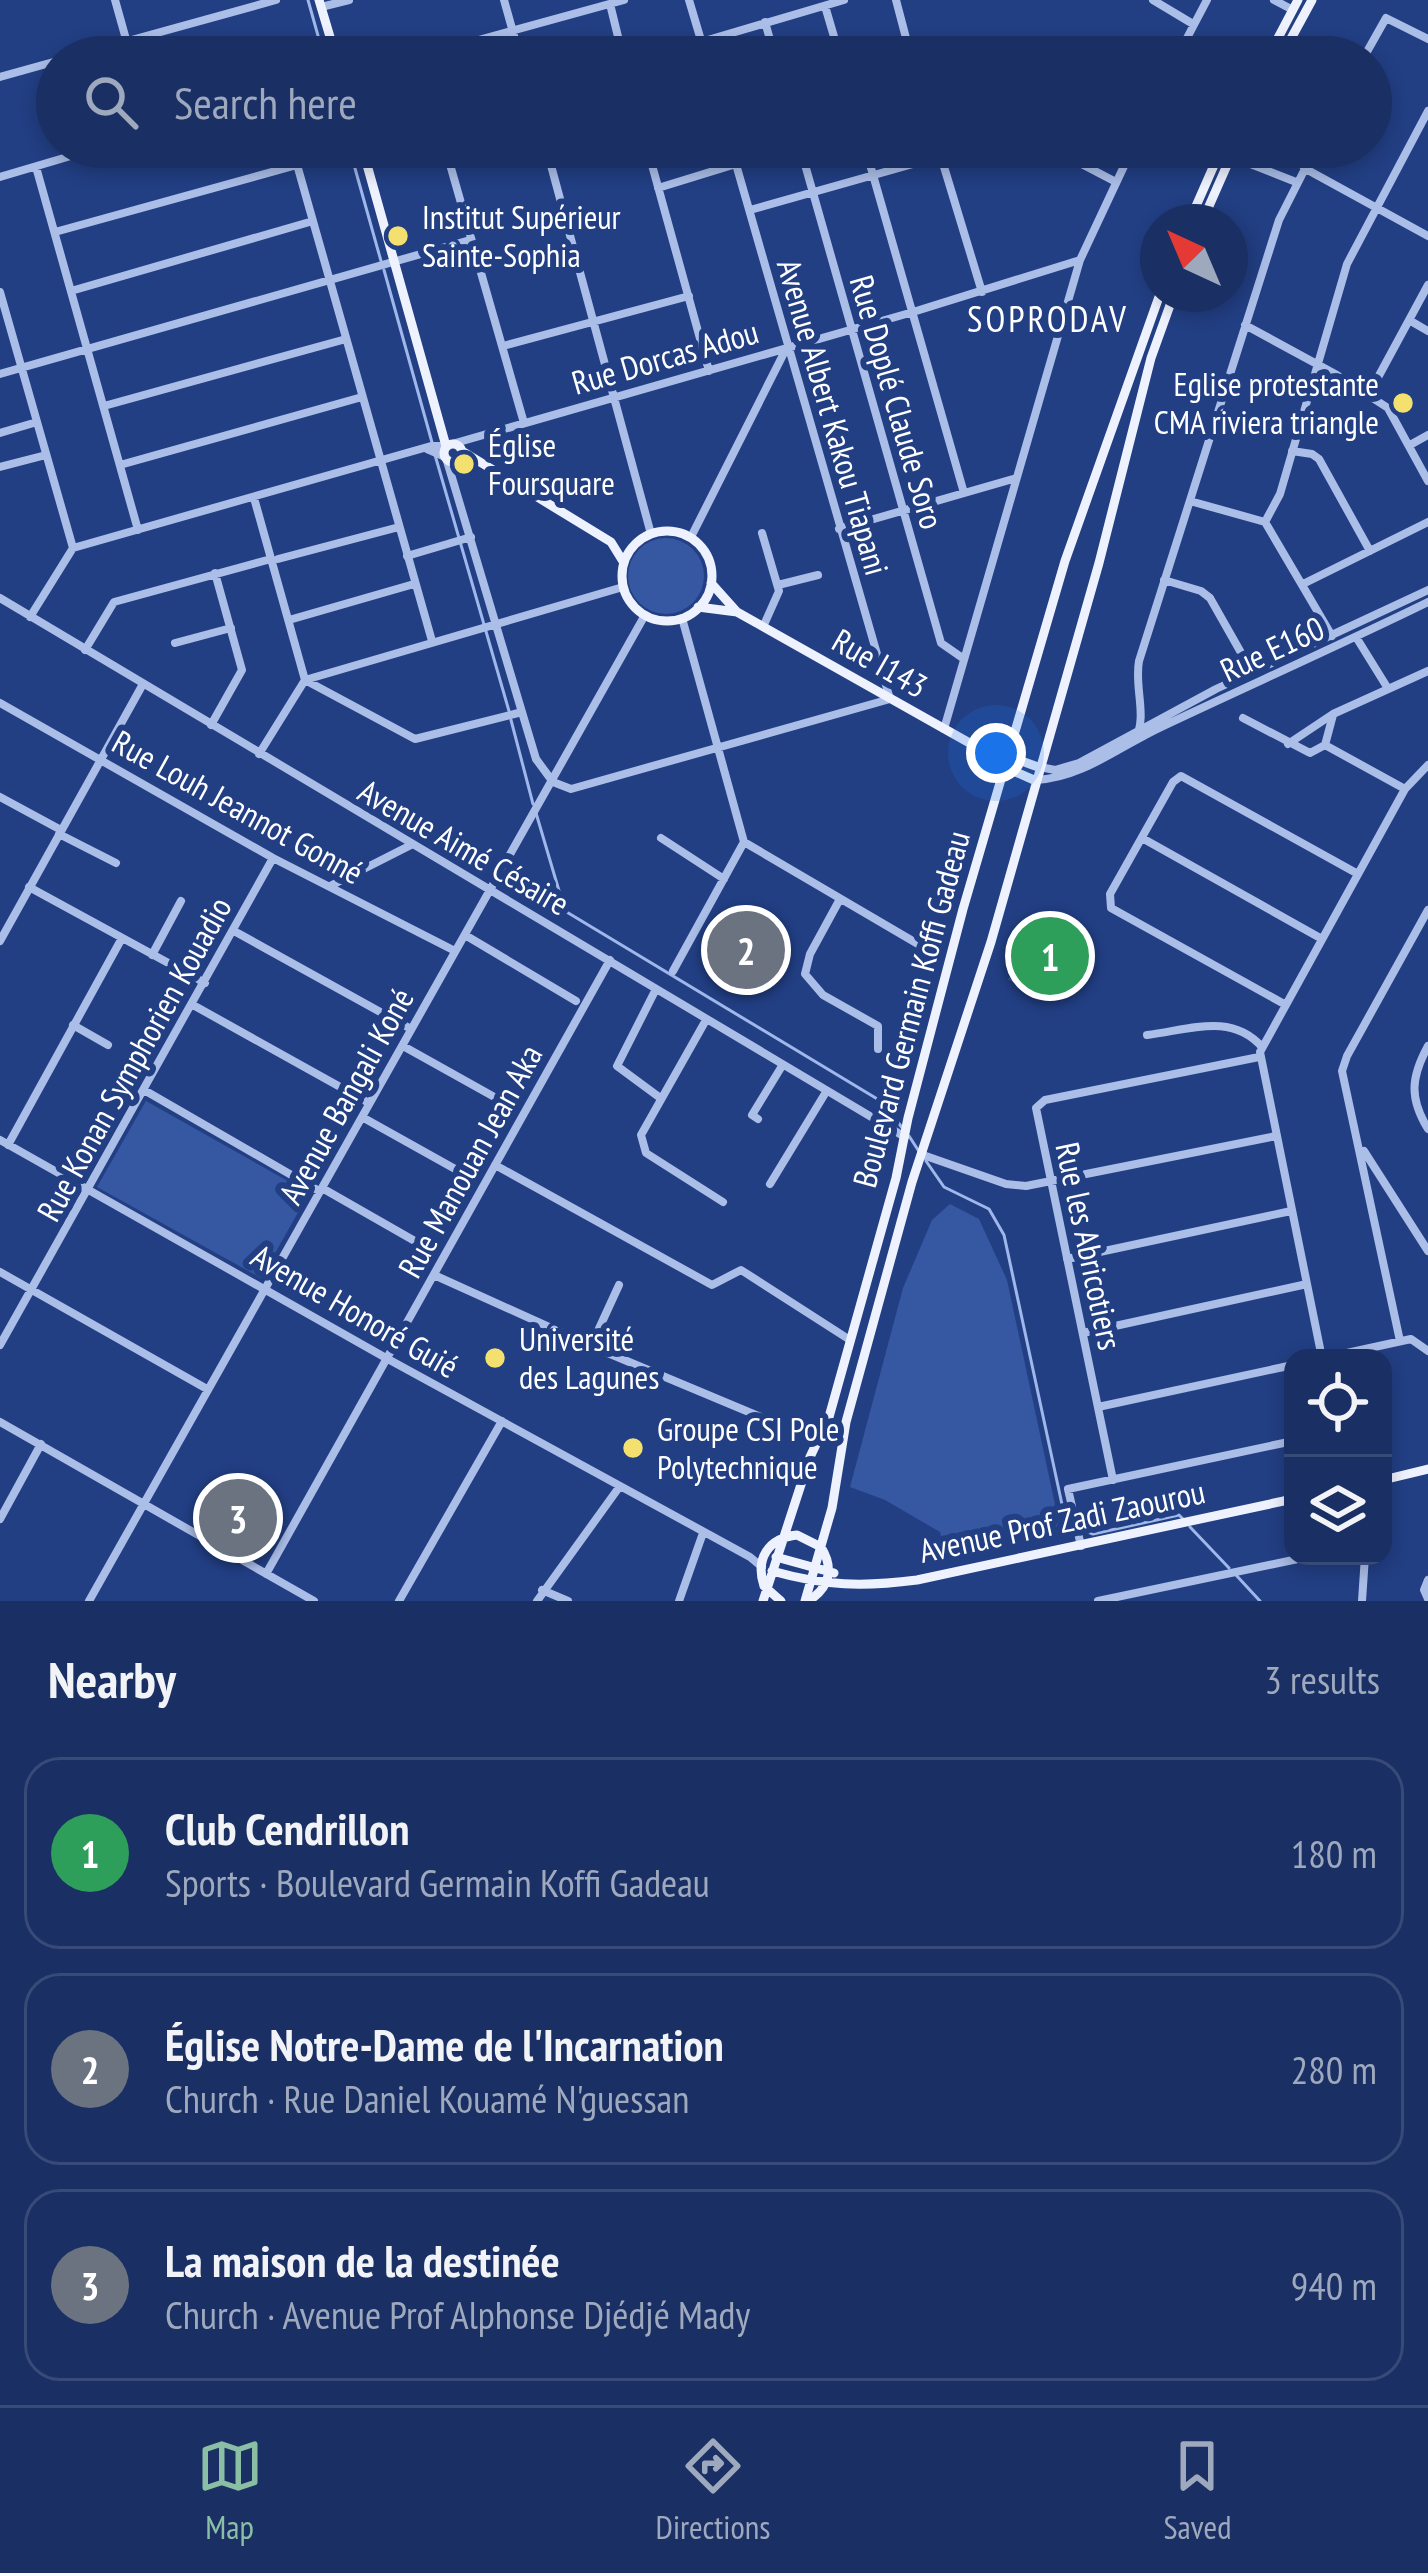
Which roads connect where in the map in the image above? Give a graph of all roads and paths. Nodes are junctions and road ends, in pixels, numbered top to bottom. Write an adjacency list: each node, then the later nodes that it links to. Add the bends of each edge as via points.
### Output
1 (115, 0): 20 (street)
2 (276, 0): 21 (street)
3 (349, 0): 13 (street)
4 (504, 0): 19 (street)
5 (624, 0): 14 (street)
6 (689, 0): 26 (street)
7 (844, 0): 16 (street)
8 (896, 0): 30 (street)
9 (1153, 0): 18 (street)
10 (1208, 0): 18 (street)
11 (1274, 0): 15 (street)
12 (1312, 0): 33 (main road)
13 (320, 4): 22 (main road)
14 (610, 4): 19 (street); 25 (street)
15 (1295, 5): 32 (main road)
16 (826, 6): 17 (street); 29 (street)
17 (765, 22): 27 (street); 28 (street)
18 (1192, 25): 31 (street)
19 (513, 31): 23 (street); 24 (street)
20 (125, 36)
21 (144, 36)
22 (330, 36)
23 (495, 36)
24 (514, 36)
25 (617, 36)
26 (699, 36)
27 (720, 36)
28 (769, 36)
29 (834, 36)
30 (905, 36)
31 (1187, 36)
32 (1279, 36)
33 (1292, 36)
34 (1376, 36): 35 (street, via 1386,18)
35 (1428, 39)
36 (36, 67): 37 (street)
37 (0, 77)
38 (1428, 111): 67 (street)
39 (36, 167): 60 (street)
40 (36, 168): 70 (street)
41 (286, 168): 70 (street)
42 (298, 168): 69 (street)
43 (368, 168): 74 (main road)
44 (451, 168): 72 (street)
45 (552, 168): 86 (street)
46 (653, 168): 63 (street)
47 (723, 168): 63 (street)
48 (737, 168): 68 (street, Avenue Albert Kakou Tiapani)
49 (806, 168): 64 (street, Rue Doplé Claude Soro)
50 (871, 168): 59 (street)
51 (893, 168): 59 (street)
52 (944, 168): 79 (street)
53 (1089, 168): 61 (street)
54 (1123, 168): 61 (street)
55 (1219, 168): 65 (main road)
56 (1222, 168): 66 (main road)
57 (1267, 168): 62 (street)
58 (1304, 168): 62 (street); 67 (street)
59 (873, 175): 64 (street); 82 (street)
60 (0, 177)
61 (1116, 182): 73 (street)
62 (1296, 182): 87 (street)
63 (658, 188): 80 (street)
64 (812, 192): 68 (street); 88 (street, Rue Doplé Claude Soro)
65 (1199, 204)
66 (1209, 204)
67 (1377, 208): 71 (street); 94 (street, via 1347,264)
68 (750, 210): 92 (street, Avenue Albert Kakou Tiapani)
69 (313, 221): 75 (street); 77 (street)
70 (55, 232): 77 (street)
71 (1428, 236)
72 (470, 240): 74 (street); 91 (street)
73 (1080, 260): 79 (street, Rue Dorcas Adou); 113 (street)
74 (394, 263): 75 (street); 107 (main road)
75 (330, 280): 90 (street); 93 (street)
76 (1428, 286): 85 (street)
77 (71, 291): 93 (street)
78 (0, 292): 81 (street)
79 (982, 292): 82 (street, Rue Dorcas Adou)
80 (689, 296): 86 (street); 96 (street)
81 (2, 309): 95 (street)
82 (913, 312): 88 (street, Rue Dorcas Adou); 115 (street)
83 (1153, 312): 180 (main road, Boulevard Germain Koffi Gadeau, via 1099,455)
84 (1168, 312): 182 (main road, Boulevard Germain Koffi Gadeau)
85 (1409, 320): 89 (street); 98 (street)
86 (595, 321): 91 (street); 100 (street)
87 (1245, 325): 94 (street); 117 (street)
88 (852, 329): 92 (street, Rue Dorcas Adou); 118 (street, Rue Doplé Claude Soro)
89 (1428, 331)
90 (346, 339): 99 (street); 101 (street)
91 (503, 346): 103 (street)
92 (787, 346): 96 (street, Rue Dorcas Adou); 122 (street, Avenue Albert Kakou Tiapani); 127 (street)
93 (87, 349): 95 (street); 101 (street)
94 (1318, 364): 98 (street); 108 (street)
95 (22, 368): 97 (street); 102 (street)
96 (709, 370): 100 (street, Rue Dorcas Adou)
97 (0, 374)
98 (1369, 394): 106 (street, via 1394,414)
99 (362, 397): 110 (street); 111 (street)
100 (615, 397): 103 (street, Rue Dorcas Adou); 125 (street)
101 (104, 406): 111 (street)
102 (37, 422): 104 (street); 109 (street)
103 (524, 422): 107 (street, Rue Dorcas Adou)
104 (0, 433)
105 (1428, 435): 106 (street)
106 (1410, 445): 114 (street)
107 (445, 451): 110 (street); 126 (street); 128 (main road)
108 (1292, 451): 119 (street); 131 (street, via 1319,459)
109 (46, 454): 112 (street); 130 (street)
110 (380, 462): 116 (street); 121 (street)
111 (120, 465): 123 (street)
112 (0, 467)
113 (1015, 479): 115 (street); 160 (street)
114 (1428, 481)
115 (964, 493): 118 (street)
116 (254, 498): 123 (street); 133 (street)
117 (1190, 501): 119 (street); 137 (street)
118 (902, 510): 122 (street); 160 (street, Rue Doplé Claude Soro, via 941,644)
119 (1265, 522): 140 (street)
120 (1428, 522): 131 (street)
121 (399, 527): 132 (street); 133 (street)
122 (839, 529): 166 (street, Avenue Albert Kakou Tiapani)
123 (138, 530): 130 (street)
124 (762, 533): 141 (street)
125 (651, 534): 127 (main road); 129 (main road)
126 (471, 537): 132 (street); 152 (street)
127 (691, 538): 138 (main road, via 708,557)
128 (610, 542): 129 (main road); 134 (main road)
129 (638, 542): 134 (main road)
130 (73, 548): 149 (street)
131 (1370, 551): 140 (street)
132 (407, 556): 139 (street)
133 (274, 559): 135 (street); 151 (street)
134 (624, 563): 142 (main road)
135 (214, 574): 154 (street); 159 (street, via 114,602)
136 (818, 575): 141 (street)
137 (1164, 580): 162 (street, via 1210,598); 172 (street, via 1136,679)
138 (711, 583): 146 (main road); 147 (main road, Rue I143)
139 (414, 584): 151 (street); 157 (street)
140 (1303, 584): 155 (street)
141 (778, 585): 153 (street)
142 (623, 586): 148 (main road); 152 (street)
143 (1428, 590): 155 (street, Rue E160)
144 (0, 598): 149 (street, Avenue Aimé Césaire)
145 (1428, 602): 156 (street, Rue E160)
146 (698, 607): 147 (main road, Rue I143); 150 (main road)
147 (737, 611): 153 (main road, Rue I143)
148 (645, 615): 150 (main road); 184 (street, Avenue Bangali Koné)
149 (30, 617): 159 (street, Avenue Aimé Césaire)
150 (682, 618): 177 (street)
151 (288, 620): 163 (street)
152 (494, 624): 157 (street); 168 (street)
153 (763, 627): 166 (main road, Rue I143)
154 (231, 628): 158 (street); 171 (street, via 242,670)
155 (1332, 636): 162 (street, Rue E160)
156 (1356, 637): 165 (street); 174 (street, Rue E160)
157 (432, 641): 163 (street)
158 (175, 643)
159 (85, 650): 164 (street, Avenue Aimé Césaire)
160 (964, 659): 173 (street)
161 (1428, 671): 165 (street)
162 (1252, 672): 172 (street, Rue E160)
163 (305, 680): 168 (street, via 415,740); 178 (street)
164 (143, 684): 171 (street, Avenue Aimé Césaire); 179 (street)
165 (1387, 687): 169 (street)
166 (890, 699): 173 (main road, Rue I143); 177 (street)
167 (0, 703): 179 (street, Rue Louh Jeannot Gonné)
168 (522, 712): 184 (street, via 536,759)
169 (1333, 714): 175 (street); 176 (street)
170 (1243, 718): 175 (street)
171 (211, 725): 178 (street, Avenue Aimé Césaire)
172 (1142, 726): 174 (street); 182 (street, Rue E160, via 1078,763)
173 (944, 731): 180 (main road, Rue I143)
174 (1135, 740): 183 (street, Rue E160, via 1083,769)
175 (1288, 743): 176 (street, via 1310,753)
176 (1325, 745): 185 (street)
177 (716, 750): 184 (street, via 571,789); 190 (street)
178 (259, 754): 191 (street, Avenue Aimé Césaire)
179 (100, 759): 187 (street); 192 (street, Rue Louh Jeannot Gonné)
180 (1004, 760): 182 (main road); 183 (main road); 237 (main road, Boulevard Germain Koffi Gadeau)
181 (1428, 765): 185 (street)
182 (1038, 767): 183 (main road, Boulevard Germain Koffi Gadeau)
183 (1041, 780): 240 (main road, Boulevard Germain Koffi Gadeau)
184 (553, 782): 198 (street, Avenue Bangali Koné)
185 (1405, 789): 194 (street)
186 (0, 797): 187 (street)
187 (60, 832): 193 (street); 196 (street)
188 (661, 838): 195 (street)
189 (1142, 838): 194 (street, via 1181,776); 206 (street); 217 (street, via 1110,894 1111,908)
190 (744, 842): 195 (street); 199 (street)
191 (412, 845): 197 (street); 198 (street, Avenue Aimé Césaire)
192 (273, 858): 197 (street, Rue Louh Jeannot Gonné); 203 (street, Rue Konan Symphorien Kouadio)
193 (116, 863)
194 (1358, 874): 206 (street)
195 (724, 879): 212 (street)
196 (29, 886): 202 (street); 205 (street)
197 (331, 886): 209 (street, Rue Louh Jeannot Gonné)
198 (490, 891): 204 (street, Avenue Bangali Koné); 211 (street, Avenue Aimé Césaire)
199 (840, 899): 208 (street); 225 (street, via 805,974 823,995 878,1026)
200 (181, 902): 210 (street)
201 (1428, 910): 239 (street, via 1343,1064)
202 (4, 925): 207 (street)
203 (234, 931): 213 (street, Rue Konan Symphorien Kouadio); 220 (street)
204 (465, 935): 209 (street, Avenue Bangali Koné); 215 (street)
205 (122, 938): 210 (street); 219 (street)
206 (1322, 939): 217 (street)
207 (0, 941)
208 (923, 947)
209 (455, 951): 220 (street, Avenue Bangali Koné)
210 (152, 955): 213 (street)
211 (610, 960): 214 (street, Avenue Aimé Césaire); 241 (street, Rue Manouan Jean Aka)
212 (674, 971)
213 (205, 983): 216 (street, Rue Konan Symphorien Kouadio)
214 (656, 989): 218 (street, Avenue Aimé Césaire); 230 (street, via 617,1066)
215 (576, 1001)
216 (193, 1005): 228 (street, Rue Konan Symphorien Kouadio); 231 (street)
217 (1286, 1005): 226 (street)
218 (706, 1020): 227 (street, Avenue Aimé Césaire); 230 (street)
219 (74, 1025): 222 (street); 238 (street)
220 (412, 1030): 223 (street, Avenue Bangali Koné)
221 (1147, 1035): 226 (street, via 1224,1025 1242,1028)
222 (108, 1045)
223 (403, 1046): 231 (street, Avenue Bangali Koné); 232 (street)
224 (1428, 1046): 235 (street, via 1412,1085)
225 (878, 1049)
226 (1261, 1052): 236 (street); 243 (street, Rue les Abricotiers, via 1040,1102)
227 (782, 1066): 229 (street, Avenue Aimé Césaire); 234 (street, via 752,1115)
228 (144, 1090): 245 (street, Rue Konan Symphorien Kouadio); 246 (street)
229 (826, 1092): 237 (street, Avenue Aimé Césaire); 244 (street)
230 (659, 1097): 247 (street, via 642,1127 642,1148)
231 (369, 1103): 233 (street, Avenue Bangali Koné)
232 (514, 1108)
233 (362, 1117): 242 (street); 246 (street, Avenue Bangali Koné)
234 (758, 1119)
235 (1428, 1129)
236 (1276, 1136): 243 (street); 248 (street)
237 (905, 1137): 259 (main road, Boulevard Germain Koffi Gadeau)
238 (4, 1142): 245 (street, Avenue Honoré Guié)
239 (1359, 1143): 250 (street); 260 (street)
240 (923, 1155): 243 (street, via 1006,1184); 285 (main road, Boulevard Germain Koffi Gadeau, via 846,1422)
241 (495, 1165): 253 (street, Rue Manouan Jean Aka); 259 (street, via 712,1285 740,1270)
242 (473, 1178)
243 (1051, 1181): 251 (street, Rue les Abricotiers)
244 (770, 1184)
245 (89, 1189): 256 (street, Avenue Honoré Guié); 257 (street, Rue Konan Symphorien Kouadio)
246 (321, 1190): 249 (street); 256 (street, Avenue Bangali Koné)
247 (723, 1202)
248 (1292, 1211): 251 (street); 254 (street)
249 (420, 1244)
250 (1428, 1251)
251 (1067, 1259): 258 (street, Rue les Abricotiers)
252 (0, 1272): 257 (street)
253 (434, 1275): 262 (street); 266 (street, Rue Manouan Jean Aka)
254 (1307, 1284): 258 (street); 263 (street)
255 (619, 1285): 262 (street)
256 (264, 1288): 266 (street, Avenue Honoré Guié); 268 (street, Avenue Bangali Koné)
257 (30, 1290): 261 (street, Rue Konan Symphorien Kouadio); 268 (street)
258 (1083, 1333): 269 (street, Rue les Abricotiers)
259 (850, 1340): 272 (main road, Boulevard Germain Koffi Gadeau)
260 (1400, 1341): 264 (street); 265 (street, via 1417,1341)
261 (0, 1345)
262 (590, 1346): 272 (street)
263 (1321, 1349)
264 (1364, 1349)
265 (1428, 1352)
266 (386, 1358): 270 (street, Avenue Honoré Guié); 293 (street, Rue Manouan Jean Aka)
267 (1284, 1366): 269 (street)
268 (207, 1389): 280 (street, Avenue Bangali Koné)
269 (1098, 1407): 277 (street, Rue les Abricotiers)
270 (502, 1421): 278 (street, Avenue Honoré Guié); 304 (street)
271 (0, 1422): 274 (street)
272 (818, 1441): 283 (main road, Boulevard Germain Koffi Gadeau)
273 (1284, 1443): 277 (street)
274 (41, 1444): 280 (street); 281 (street)
275 (1428, 1469): 276 (main road)
276 (1392, 1478)
277 (1113, 1480): 284 (street, via 1068,1490)
278 (621, 1485): 282 (street, Avenue Honoré Guié); 298 (street)
279 (1284, 1501): 284 (main road, Avenue Prof Zadi Zaourou)
280 (143, 1503): 293 (street); 302 (street, Avenue Bangali Koné)
281 (0, 1519)
282 (703, 1533): 287 (street, Avenue Honoré Guié); 307 (street)
283 (783, 1537): 285 (main road); 286 (main road, Boulevard Germain Koffi Gadeau)
284 (1081, 1546): 296 (main road, Avenue Prof Zadi Zaourou, via 917,1580)
285 (821, 1547): 290 (main road, Boulevard Germain Koffi Gadeau); 292 (main road)
286 (770, 1555): 287 (street); 290 (main road); 291 (main road, Boulevard Germain Koffi Gadeau)
287 (750, 1557): 291 (street, Avenue Honoré Guié)
288 (1284, 1562): 300 (street)
289 (1364, 1565): 311 (street)
290 (815, 1567): 292 (main road); 295 (main road, Boulevard Germain Koffi Gadeau)
291 (766, 1569): 295 (main road); 299 (main road, Boulevard Germain Koffi Gadeau)
292 (829, 1571): 296 (main road); 297 (main road)
293 (266, 1574): 303 (street)
294 (1428, 1580): 301 (street)
295 (811, 1581): 297 (main road); 309 (main road, Boulevard Germain Koffi Gadeau)
296 (841, 1582): 297 (main road, Avenue Prof Zadi Zaourou)
297 (826, 1585): 309 (main road)
298 (542, 1589): 305 (street); 306 (street)
299 (765, 1595): 308 (main road)
300 (1119, 1599): 310 (street)
301 (1428, 1599)
302 (89, 1601)
303 (314, 1601)
304 (399, 1601)
305 (537, 1601)
306 (568, 1601)
307 (679, 1601)
308 (781, 1601)
309 (806, 1601)
310 (1098, 1601)
311 (1362, 1601)

